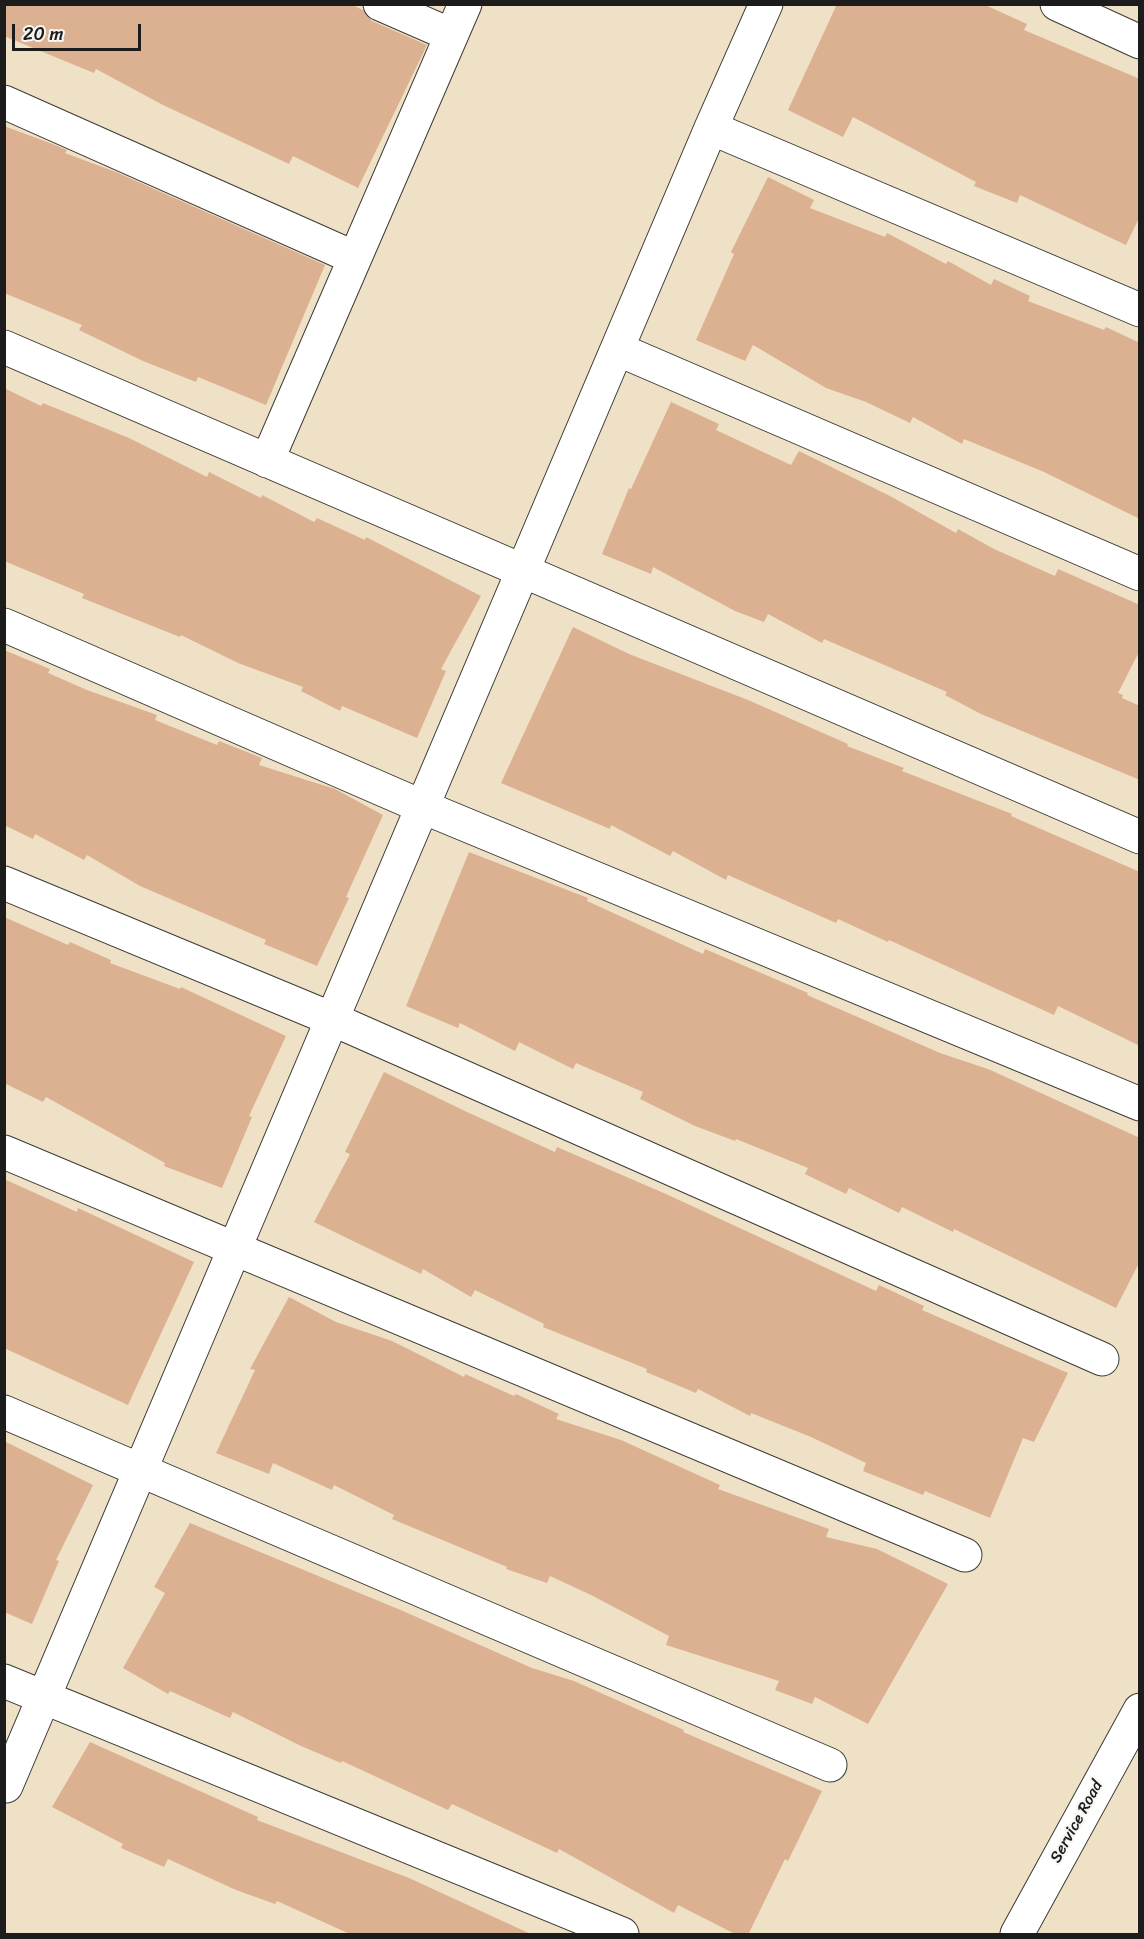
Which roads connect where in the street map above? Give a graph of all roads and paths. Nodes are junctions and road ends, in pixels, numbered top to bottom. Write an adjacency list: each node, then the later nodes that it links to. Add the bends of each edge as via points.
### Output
1 (381, 4): 5 (street)
2 (465, 4): 5 (street)
3 (766, 4): 8 (street)
4 (1057, 4): 6 (street)
5 (451, 35): 9 (street)
6 (1140, 42)
7 (4, 102): 9 (street)
8 (711, 128): 10 (street); 12 (street)
9 (355, 258): 13 (street)
10 (1140, 310)
11 (4, 348): 13 (street)
12 (617, 349): 14 (street); 15 (street)
13 (267, 461): 14 (street)
14 (523, 571): 17 (street); 18 (street)
15 (1140, 574)
16 (4, 625): 17 (street)
17 (423, 807): 20 (street); 21 (street)
18 (1140, 837)
19 (4, 882): 20 (street)
20 (333, 1019): 23 (street); 24 (street)
21 (1140, 1104)
22 (4, 1152): 23 (street)
23 (234, 1250): 26 (street); 27 (street)
24 (1102, 1359)
25 (4, 1412): 26 (street)
26 (142, 1468): 29 (street); 31 (street)
27 (966, 1555)
28 (4, 1681): 29 (street)
29 (44, 1698): 32 (street); 33 (street)
30 (1140, 1710): 34 (street, Service Road)
31 (830, 1765)
32 (6, 1786)
33 (622, 1935)
34 (1017, 1935)

